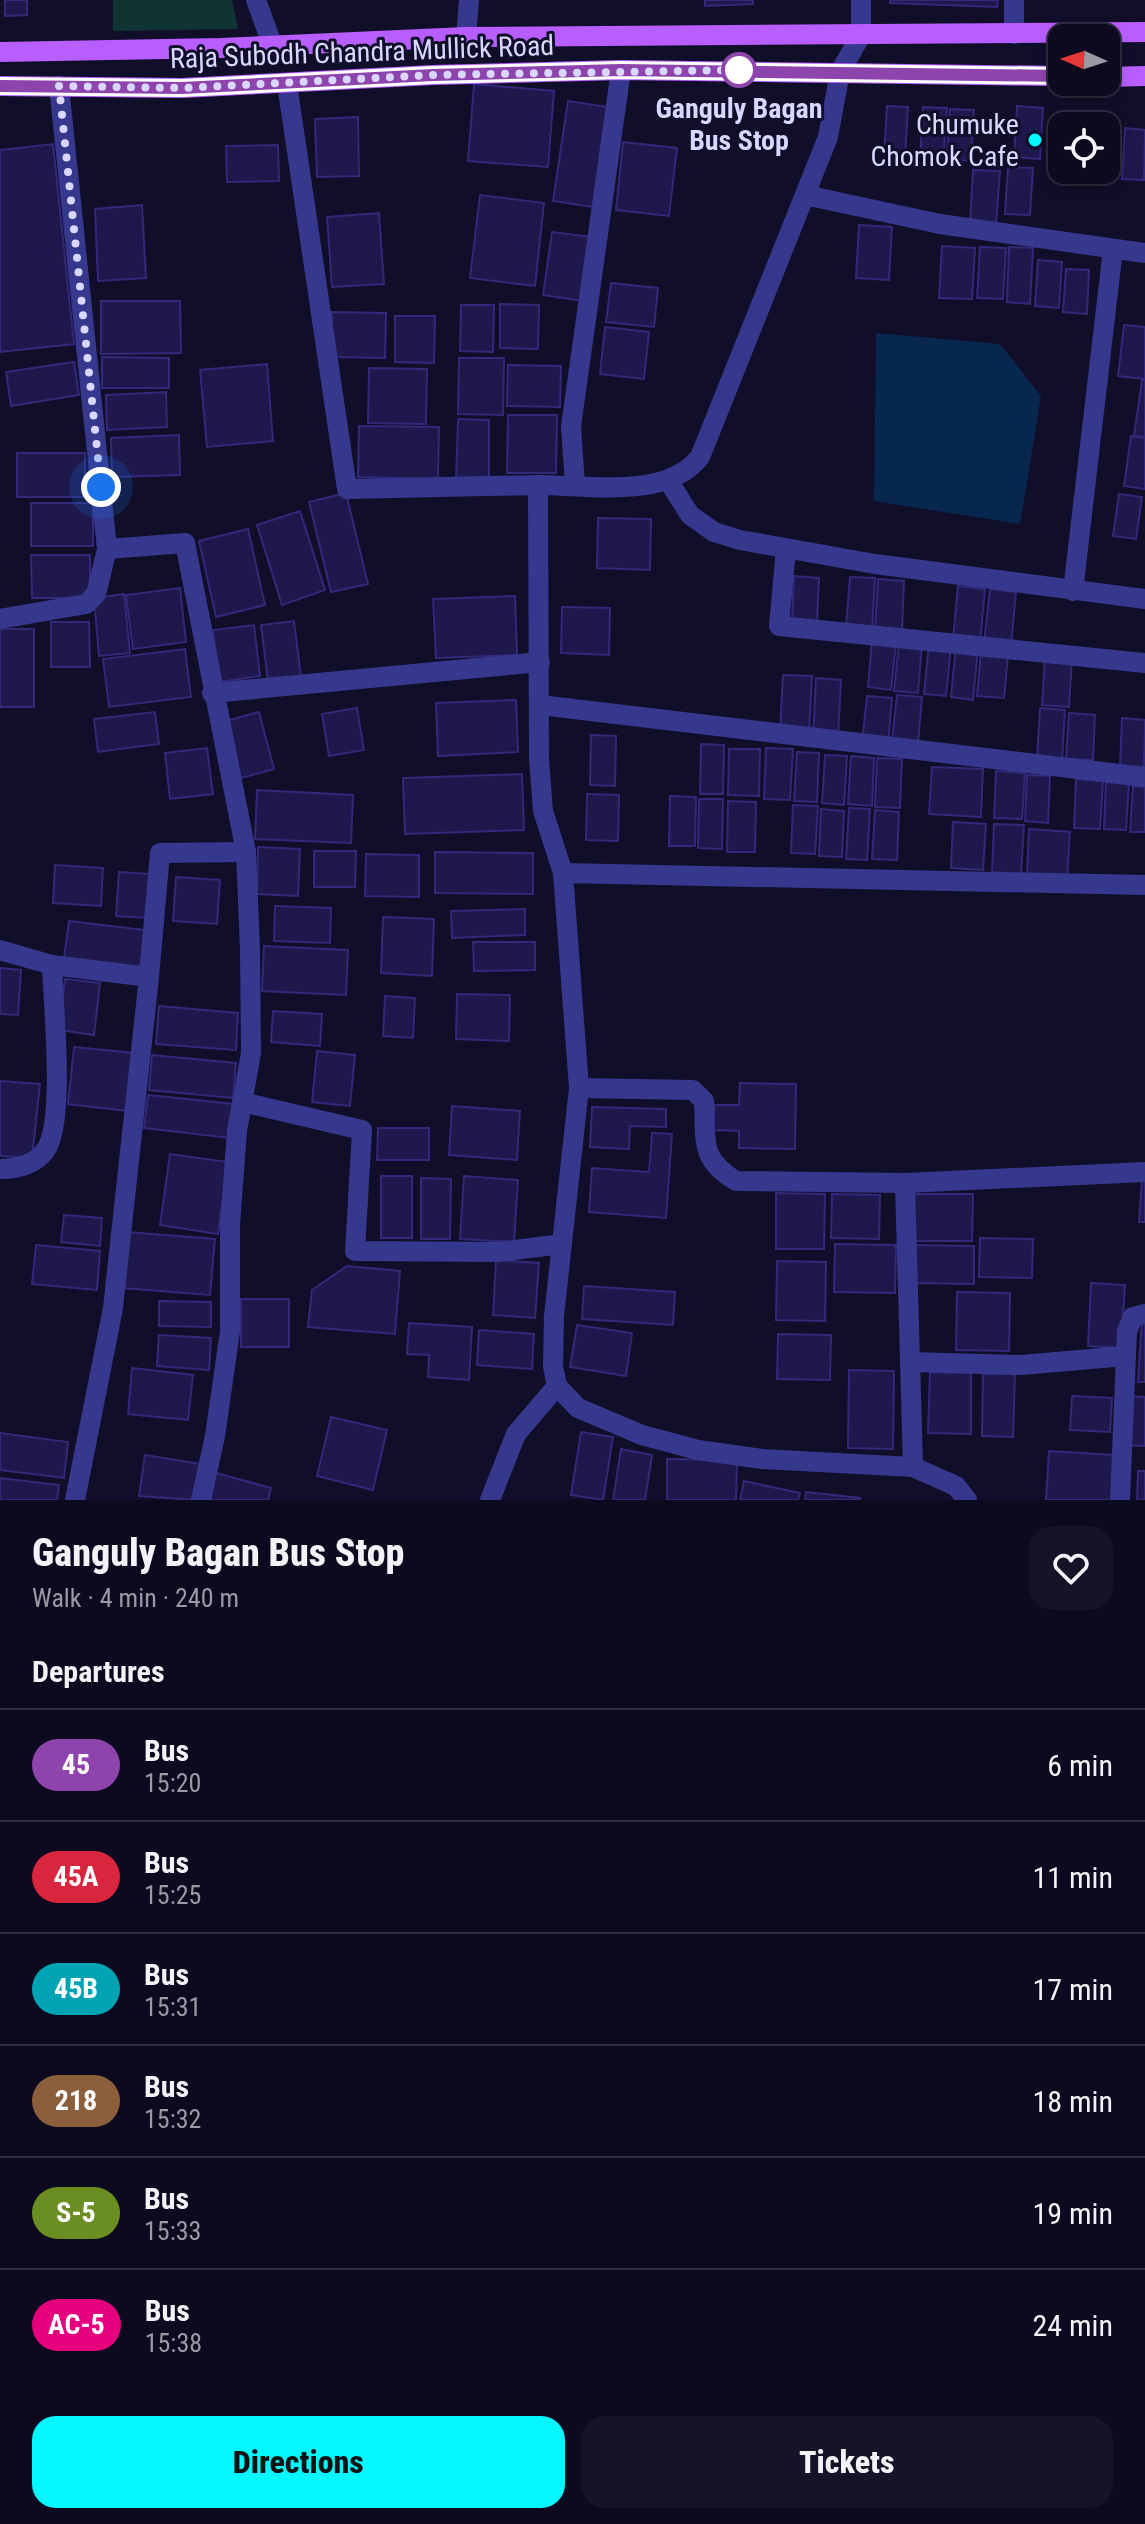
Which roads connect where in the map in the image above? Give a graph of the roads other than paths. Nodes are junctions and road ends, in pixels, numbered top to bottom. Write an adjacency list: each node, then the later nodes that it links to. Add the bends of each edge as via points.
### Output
1 (256, 0): 9 (street)
2 (469, 0): 8 (street)
3 (861, 0): 7 (street)
4 (1014, 0): 6 (street)
5 (1145, 32): 6 (main road, Raja Subodh Chandra Mullick Road)
6 (1014, 34): 7 (main road, Raja Subodh Chandra Mullick Road)
7 (861, 35): 8 (main road, Raja Subodh Chandra Mullick Road); 12 (street)
8 (466, 37): 9 (main road, Raja Subodh Chandra Mullick Road)
9 (272, 44): 10 (main road, Raja Subodh Chandra Mullick Road)
10 (0, 52)
11 (621, 70): 12 (main road, Raja Subodh Chandra Mullick Road); 16 (main road, Raja Subodh Chandra Mullick Road); 24 (street, via 571,426)
12 (840, 72): 13 (main road, Raja Subodh Chandra Mullick Road); 19 (street, via 828,137)
13 (1048, 76)
14 (1145, 76): 15 (main road)
15 (1120, 77)
16 (287, 84): 18 (main road, Raja Subodh Chandra Mullick Road); 23 (street, via 347,489)
17 (0, 86): 18 (main road, Raja Subodh Chandra Mullick Road)
18 (59, 86): 25 (street)
19 (805, 195): 20 (street, via 940,224); 22 (street, via 700,457 687,473)
20 (1113, 249): 21 (street); 27 (street)
21 (1145, 253)
22 (669, 482): 24 (street); 26 (street, via 690,515 714,532)
23 (538, 485): 24 (street); 30 (street)
24 (575, 485)
25 (107, 549): 29 (street, via 96,594 86,604); 32 (street, via 185,543)
26 (786, 549): 27 (street); 31 (street, via 779,626)
27 (1073, 591): 28 (street)
28 (1145, 599)
29 (0, 619)
30 (540, 662): 32 (street); 33 (street)
31 (1145, 663)
32 (212, 693): 35 (street)
33 (540, 705): 34 (street); 36 (street, via 543,811)
34 (1145, 777)
35 (246, 852): 40 (street, via 160,853); 42 (street, via 251,1053)
36 (563, 873): 37 (street); 41 (street)
37 (1145, 885)
38 (0, 950): 39 (street)
39 (52, 965): 40 (street); 43 (street, via 56,1124 45,1150 27,1165)
40 (149, 977): 52 (street, via 113,1308)
41 (579, 1088): 45 (street, via 693,1090 704,1101 707,1155 717,1170 736,1181); 46 (street)
42 (242, 1102): 46 (street, via 362,1130 355,1251 498,1252); 53 (street, via 230,1224 230,1331)
43 (0, 1169)
44 (1145, 1172): 45 (street)
45 (905, 1183): 49 (street)
46 (562, 1244): 50 (street, via 554,1316)
47 (1145, 1314): 48 (street, via 1133,1317)
48 (1126, 1356): 49 (street, via 1021,1365); 56 (street)
49 (910, 1362): 51 (street)
50 (557, 1386): 51 (street, via 578,1408 642,1435 698,1450); 54 (street, via 516,1434)
51 (913, 1467): 55 (street, via 956,1486)
52 (75, 1500)
53 (201, 1500)
54 (490, 1500)
55 (967, 1500)
56 (1120, 1500)

